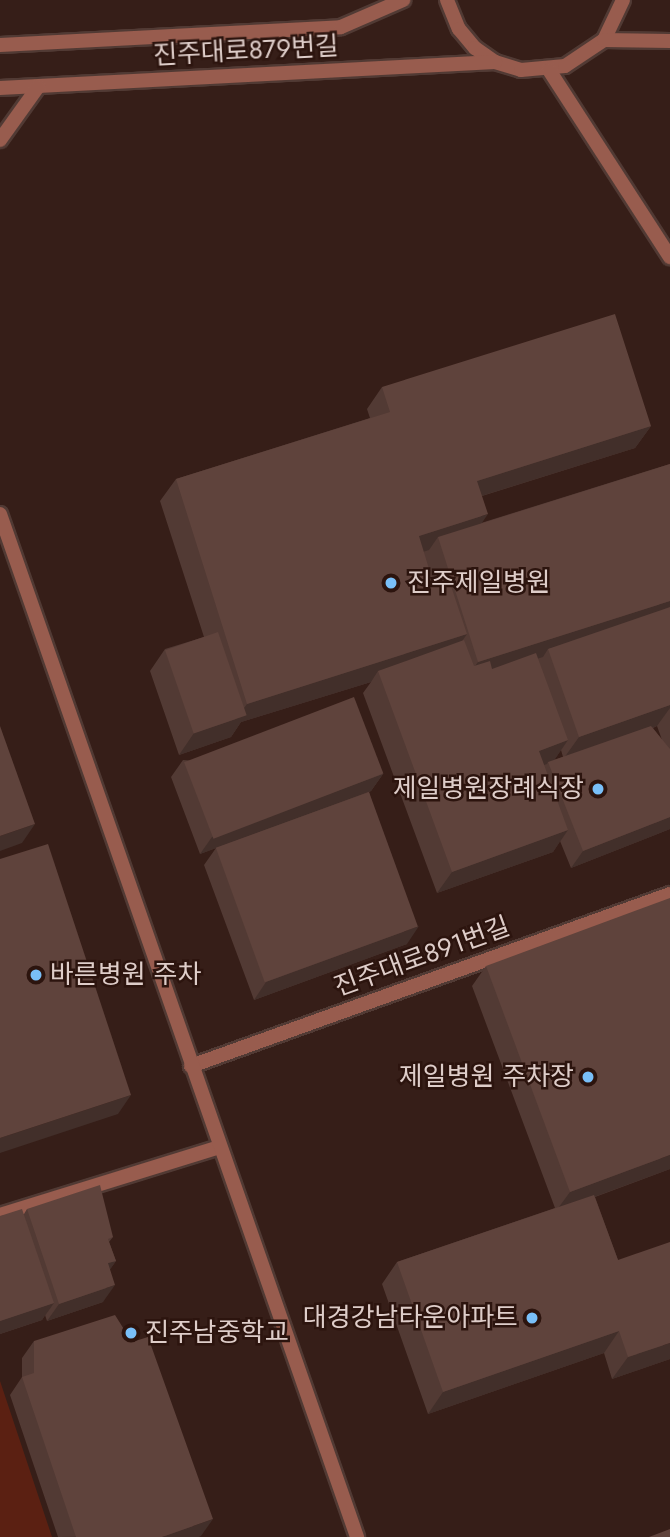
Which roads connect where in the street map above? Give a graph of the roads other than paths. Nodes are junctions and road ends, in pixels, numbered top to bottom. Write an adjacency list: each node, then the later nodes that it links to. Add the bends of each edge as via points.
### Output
1 (404, 0): 6 (street, via 341,27)
2 (447, 0): 7 (street, via 458,29)
3 (623, 0): 4 (street)
4 (604, 40): 5 (street); 8 (street, via 565,66)
5 (670, 41)
6 (0, 45)
7 (495, 62): 8 (street, via 521,70); 9 (street, 진주대로879번길)
8 (549, 70): 12 (street)
9 (38, 87): 10 (street, 진주대로879번길); 11 (street)
10 (0, 88)
11 (0, 140)
12 (670, 257)
13 (0, 514): 15 (street)
14 (670, 894): 15 (street, 진주대로891번길)
15 (191, 1066): 16 (street)
16 (219, 1147): 17 (street); 18 (street)
17 (0, 1215)
18 (357, 1537)

